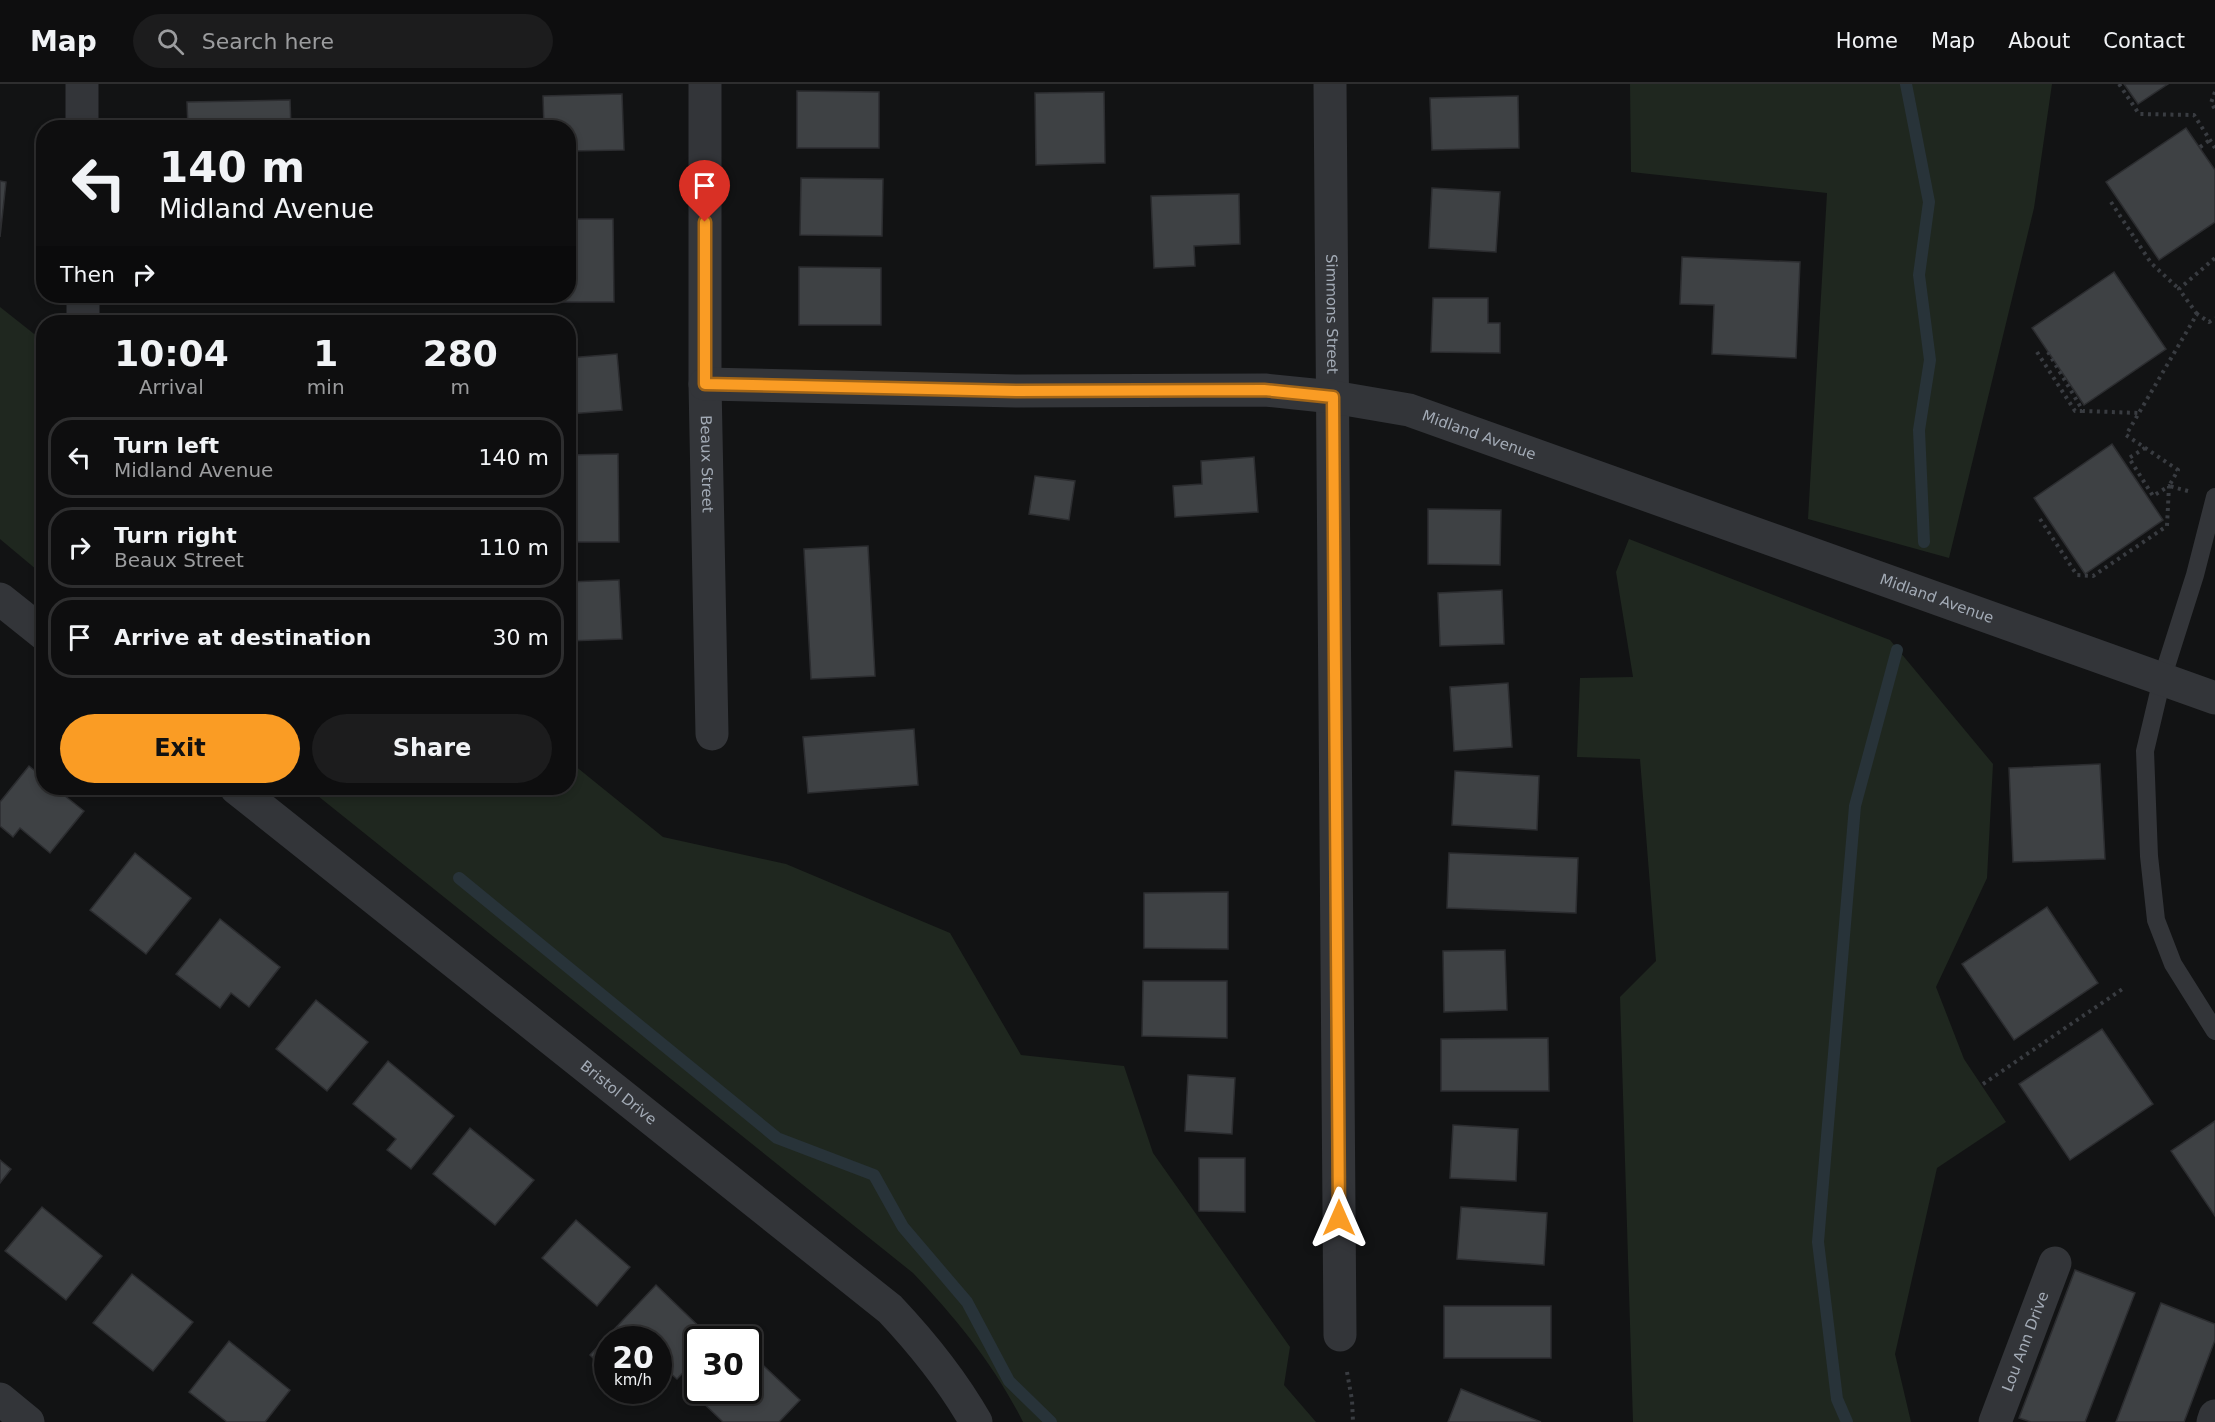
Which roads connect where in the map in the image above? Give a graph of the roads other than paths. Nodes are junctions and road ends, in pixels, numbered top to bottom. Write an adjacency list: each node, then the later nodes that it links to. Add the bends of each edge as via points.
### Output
1 (82, 84): 4 (street)
2 (705, 84): 5 (street, Beaux Street)
3 (1330, 84): 6 (street, Simmons Street)
4 (82, 120)
5 (705, 384): 6 (street, Midland Avenue, via 1016,391 1264,390); 12 (street, Beaux Street)
6 (1333, 397): 10 (street, Midland Avenue, via 1409,410); 16 (street, Simmons Street)
7 (2215, 497): 10 (lane)
8 (0, 599): 9 (street)
9 (36, 628)
10 (2162, 679): 11 (street, Midland Avenue); 14 (lane, via 2145,751 2156,920 2173,964)
11 (2215, 698)
12 (712, 734)
13 (245, 795): 20 (street, Bristol Drive, via 890,1309 923,1345)
14 (2215, 1031)
15 (2055, 1263): 21 (street, Lou Ann Drive)
16 (1340, 1335)
17 (0, 1399): 19 (street)
18 (2215, 1416): 22 (street)
19 (28, 1422)
20 (976, 1422)
21 (1995, 1422)
22 (2212, 1422)

